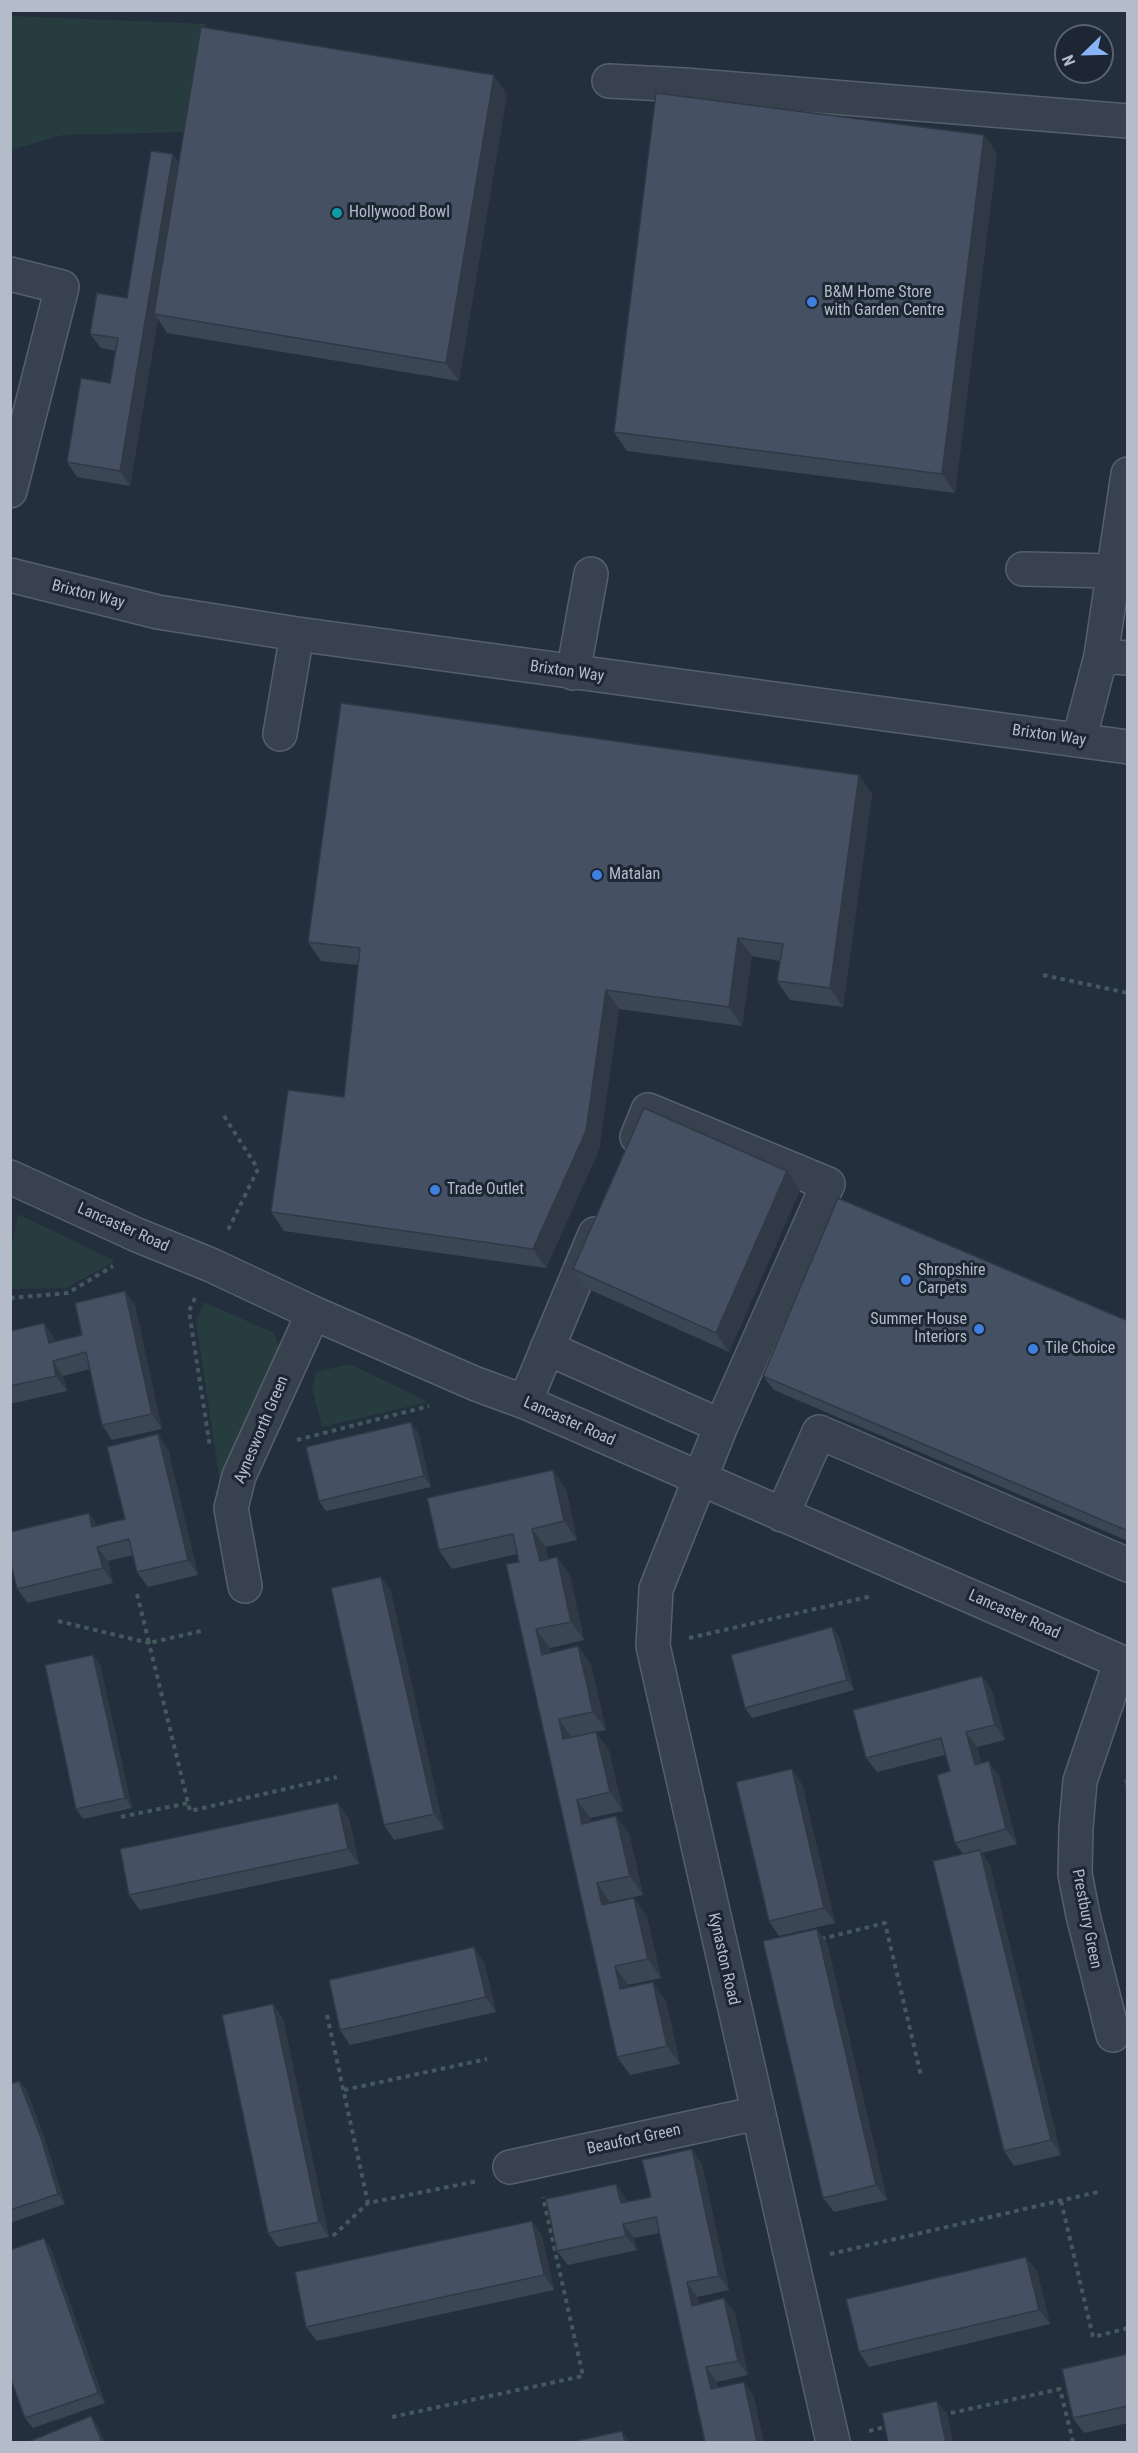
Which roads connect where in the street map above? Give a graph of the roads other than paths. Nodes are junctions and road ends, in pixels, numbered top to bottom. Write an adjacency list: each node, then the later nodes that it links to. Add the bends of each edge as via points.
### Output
1 (609, 81): 2 (street)
2 (1128, 121)
3 (10, 274): 5 (street, via 62,287)
4 (1128, 474): 7 (street)
5 (10, 492)
6 (1023, 569): 7 (street)
7 (1114, 571): 11 (street)
8 (591, 574): 12 (street)
9 (10, 575): 10 (street, Brixton Way, via 158,612)
10 (297, 634): 12 (street, Brixton Way); 13 (street)
11 (1114, 657): 14 (street)
12 (573, 673): 14 (street, Brixton Way)
13 (280, 734)
14 (1079, 740): 15 (street, Brixton Way)
15 (1128, 747)
16 (625, 1164): 22 (street, Kynaston Road, via 648,1110 828,1184)
17 (10, 1177): 19 (street, Lancaster Road)
18 (607, 1207): 20 (street)
19 (311, 1312): 21 (street, Lancaster Road); 26 (street, Aynesworth Green, via 239,1476 231,1508)
20 (547, 1348): 21 (street); 22 (street)
21 (525, 1402): 23 (street, Lancaster Road)
22 (721, 1426): 23 (street, Kynaston Road)
23 (699, 1480): 24 (street, Lancaster Road); 29 (street, Kynaston Road, via 656,1589 653,1646)
24 (782, 1515): 25 (street, via 819,1432); 27 (street, Lancaster Road)
25 (1128, 1565)
26 (245, 1586)
27 (1124, 1664): 28 (street, Prestbury Green, via 1080,1781 1076,1828 1075,1874)
28 (1113, 2035)
29 (758, 2113): 30 (street, Beaufort Green); 31 (street, Kynaston Road)
30 (523, 2164)
31 (832, 2441)

